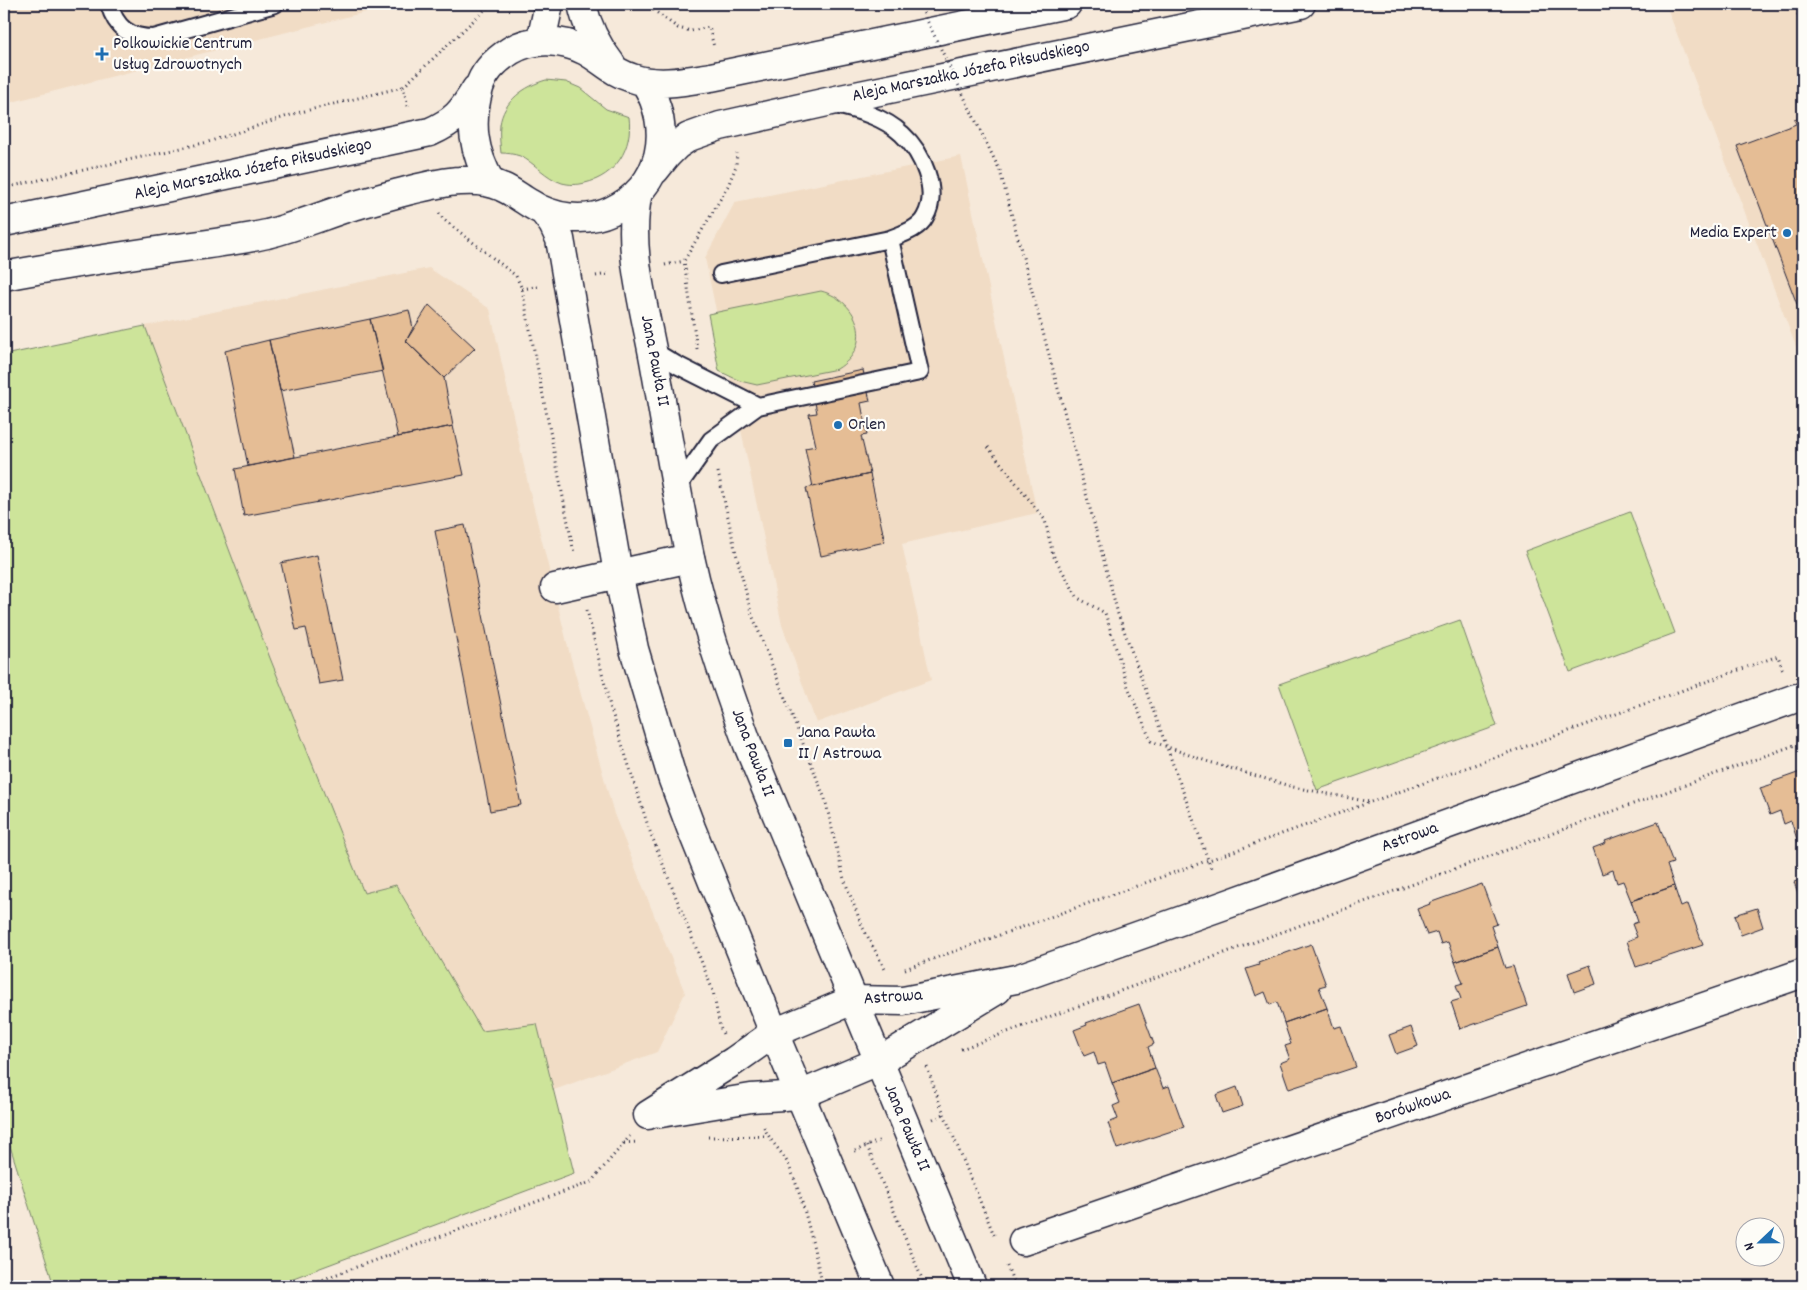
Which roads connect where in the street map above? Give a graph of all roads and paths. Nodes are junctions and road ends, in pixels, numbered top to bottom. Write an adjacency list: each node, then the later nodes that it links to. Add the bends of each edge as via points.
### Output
1 (109, 4): 2 (lane, via 126,32 140,38 154,38)
2 (275, 4)
3 (549, 4): 8 (street, via 543,32)
4 (582, 4): 9 (street, via 594,40)
5 (920, 4): 39 (path, bridge, via 1000,171 1118,614)
6 (1067, 4): 11 (street, via 691,80)
7 (1301, 4): 13 (street, Aleja Marszałka Józefa Piłsudskiego)
8 (537, 42): 9 (street, Aleja Marszałka Józefa Piłsudskiego, via 550,41 586,51); 10 (street, Aleja Marszałka Józefa Piłsudskiego, via 515,48 503,56 492,65)
9 (618, 73): 11 (street, Aleja Marszałka Józefa Piłsudskiego)
10 (481, 82): 15 (street, via 472,120 479,156); 19 (street, Aleja Marszałka Józefa Piłsudskiego, via 455,119 430,132)
11 (646, 82): 14 (street, via 655,99 661,126)
12 (403, 87): 16 (path, via 297,113 208,142)
13 (823, 103): 14 (street, Aleja Marszałka Józefa Piłsudskiego, via 720,126 689,137 667,154); 20 (lane, via 877,118 901,133 919,154 931,198 925,218 909,231)
14 (655, 170): 17 (street, Aleja Marszałka Józefa Piłsudskiego)
15 (491, 183): 18 (street, via 510,190); 23 (street, via 459,181 427,186 266,234 75,262)
16 (4, 188)
17 (638, 192): 18 (street, via 630,200 601,215 573,218); 21 (street, Jana Pawła II, via 634,230)
18 (544, 212): 24 (street, via 560,239)
19 (4, 222)
20 (890, 239): 22 (lane); 27 (lane, via 920,372)
21 (638, 270): 24 (path); 25 (street, Jana Pawła II); 26 (path, via 684,261)
22 (721, 274)
23 (4, 276)
24 (567, 281): 32 (path, via 522,289); 33 (street)
25 (652, 350): 27 (lane); 30 (street, Jana Pawła II)
26 (698, 358)
27 (758, 406): 30 (lane, via 711,440)
28 (988, 447): 39 (path, via 1045,520 1053,555 1078,598 1105,613 1128,687 1151,741)
29 (717, 467): 44 (path, via 751,612 825,799 844,879 862,926)
30 (677, 488): 31 (street, Jana Pawła II)
31 (690, 558): 33 (street); 46 (street, Jana Pawła II, via 748,745)
32 (576, 559)
33 (618, 573): 34 (street); 48 (street, via 634,649 672,777)
34 (555, 588)
35 (586, 608): 51 (path, via 610,706 649,828 713,991 720,1028)
36 (1787, 674): 40 (path, via 1778,656)
37 (1803, 698): 45 (street, Astrowa)
38 (1803, 742): 50 (path)
39 (1166, 747): 40 (path, via 1293,787); 41 (path)
40 (1371, 802): 41 (path)
41 (1208, 860): 42 (path); 44 (path)
42 (1211, 868)
43 (1803, 973): 62 (street, Borówkowa)
44 (888, 975): 47 (path)
45 (1016, 979): 47 (street, Astrowa); 49 (street, Astrowa)
46 (853, 1000): 47 (street, Astrowa); 48 (street, Astrowa); 52 (street, Jana Pawła II)
47 (903, 1001)
48 (774, 1033): 51 (street, Astrowa); 53 (street)
49 (917, 1037): 52 (street, Astrowa); 56 (path)
50 (953, 1052)
51 (734, 1061): 55 (street, Astrowa)
52 (878, 1062): 53 (street, Astrowa); 57 (street, Jana Pawła II)
53 (800, 1095): 54 (street, Astrowa); 59 (street)
54 (751, 1098): 55 (street, Astrowa); 60 (path, via 767,1136 789,1164)
55 (648, 1114): 63 (path, via 591,1182)
56 (944, 1114): 57 (path); 61 (path)
57 (907, 1130): 58 (path); 67 (street, Jana Pawła II)
58 (867, 1146): 59 (path); 66 (path)
59 (829, 1162): 60 (path); 65 (street)
60 (793, 1177): 64 (path)
61 (997, 1241)
62 (1014, 1250): 68 (path)
63 (304, 1286)
64 (823, 1286)
65 (880, 1286)
66 (925, 1286)
67 (972, 1286)
68 (1015, 1286)

